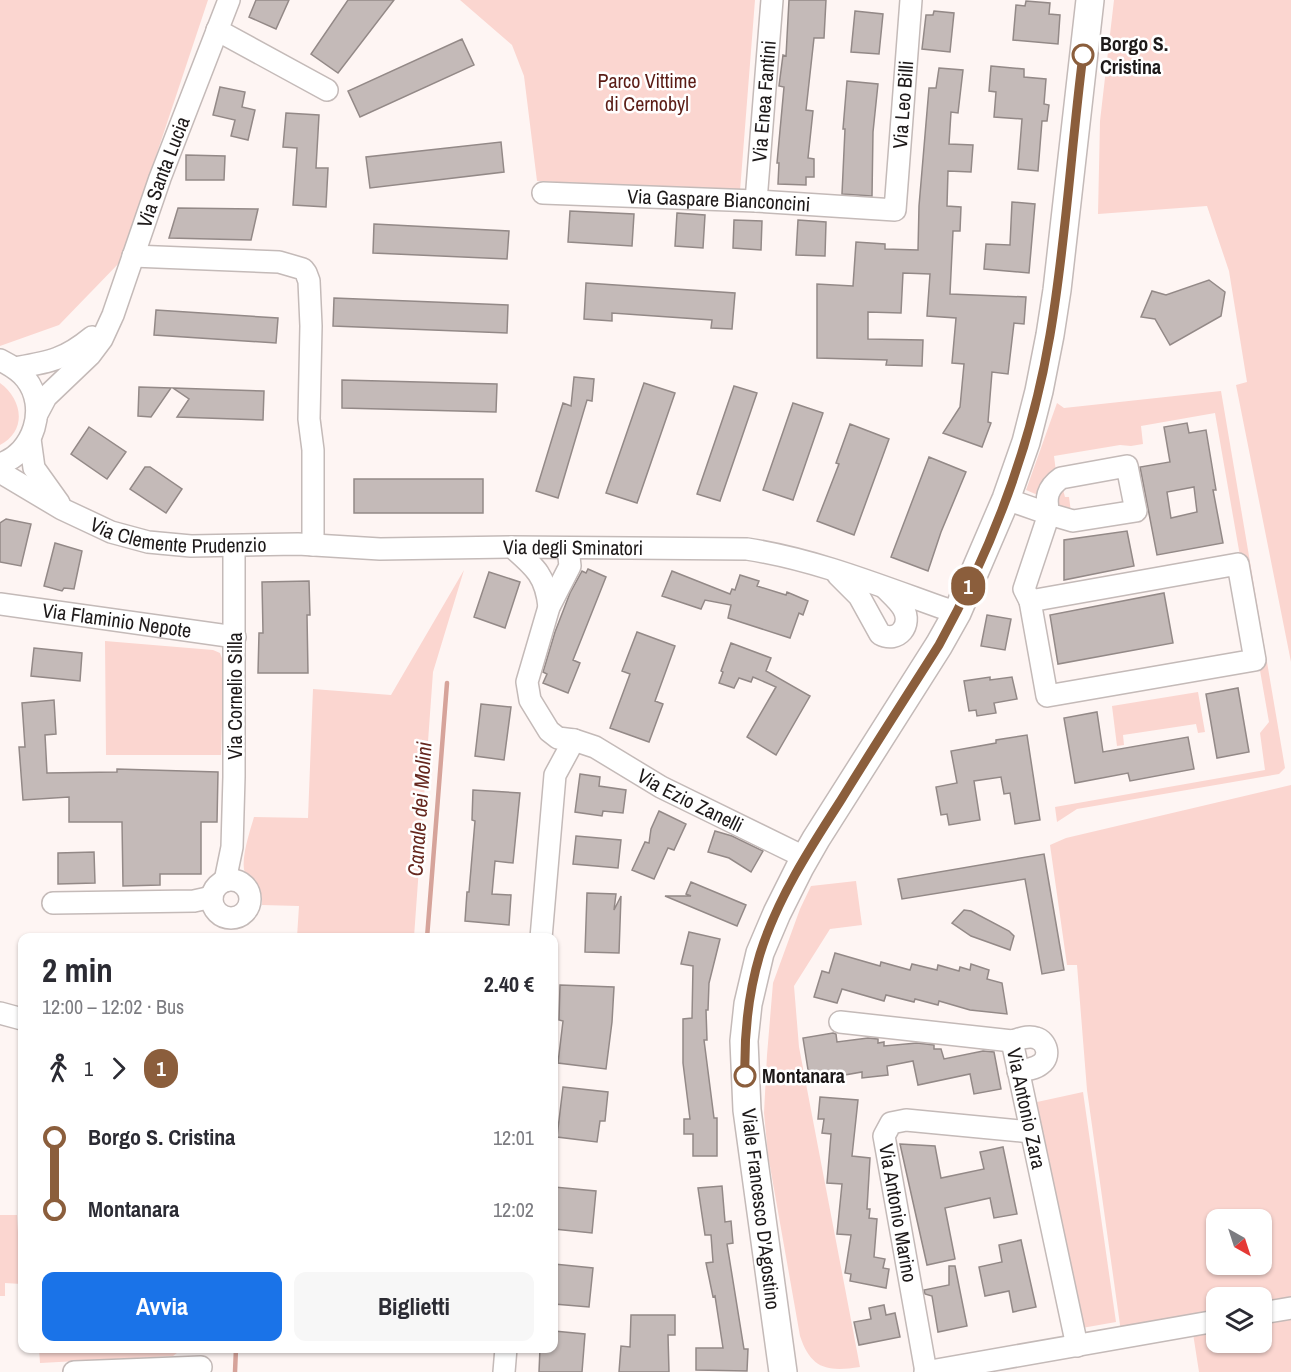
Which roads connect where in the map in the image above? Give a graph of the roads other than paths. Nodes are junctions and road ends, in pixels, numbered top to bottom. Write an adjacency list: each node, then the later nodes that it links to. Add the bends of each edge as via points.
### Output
1 (229, 0): 5 (street, Via Santa Lucia)
2 (772, 0): 8 (street, Via Enea Fantini)
3 (911, 0): 9 (street, Via Leo Billi)
4 (1090, 0): 17 (main road, Viale Francesco D'Agostino, via 1050,335 1026,442)
5 (218, 30): 6 (street); 10 (street, Via Santa Lucia)
6 (327, 90)
7 (543, 193): 8 (street, Via Gaspare Bianconcini)
8 (756, 201): 9 (street, Via Gaspare Bianconcini)
9 (895, 210)
10 (133, 256): 11 (street, Via Santa Lucia); 19 (street, via 279,262 303,268 309,281 311,326 309,419 302,448 307,464)
11 (113, 315): 12 (street, Via Santa Lucia, via 75,351 46,363); 13 (street, Via Santa Lucia, via 90,355 46,397)
12 (7, 364): 13 (street, Via Santa Lucia, via 27,380 35,396)
13 (37, 414): 14 (street, Via Santa Lucia)
14 (30, 439): 15 (street); 18 (street, via 34,468)
15 (0, 464)
16 (0, 472): 18 (street, Via Clemente Prudenzio)
17 (1006, 499): 25 (street, via 1049,514 1024,588); 28 (main road, Viale Francesco D'Agostino)
18 (62, 509): 20 (street, Via Clemente Prudenzio, via 111,532 148,542)
19 (305, 544): 20 (street, Via Clemente Prudenzio); 21 (street, Via degli Sminatori, via 380,549)
20 (234, 546): 29 (street, Via Cornelio Silla)
21 (512, 547): 22 (street, Via degli Sminatori); 27 (street, via 538,571)
22 (568, 548): 23 (street, Via degli Sminatori, via 747,549); 27 (street, via 570,566)
23 (831, 569): 24 (street, Via degli Sminatori); 24 (street, Via degli Sminatori, via 859,596 880,634 896,637 903,632 907,618)
24 (886, 589): 28 (street, Via degli Sminatori)
25 (1030, 601): 25 (street, via 1047,696 1255,660 1238,564)
26 (0, 604): 29 (street, Via Flaminio Nepote)
27 (549, 607): 30 (street, Via Ezio Zanelli, via 526,682 537,712)
28 (957, 613): 31 (main road, Viale Francesco D'Agostino)
29 (235, 637): 32 (street, Via Cornelio Silla)
30 (574, 740): 31 (street, Via Ezio Zanelli, via 595,747 661,787); 35 (street, via 555,776)
31 (806, 858): 50 (main road, Viale Francesco D'Agostino, via 760,953 744,1041 747,1110)
32 (232, 881): 33 (street, Via Cornelio Silla, via 216,887); 33 (street, via 244,885 250,896 245,913 228,919)
33 (206, 902): 34 (street)
34 (53, 903)
35 (541, 933)
36 (0, 1013): 37 (street)
37 (18, 1018)
38 (840, 1022): 39 (street, Via Antonio Zara)
39 (1012, 1041): 40 (street, Via Antonio Zara); 40 (street, via 1028,1036 1037,1038 1047,1050 1043,1063)
40 (1018, 1071): 41 (street, Via Antonio Zara)
41 (1030, 1132): 45 (street, Via Antonio Zara); 51 (street, Via Antonio Marino, via 906,1120 891,1123 884,1136)
42 (1291, 1308): 43 (street)
43 (1272, 1311)
44 (1206, 1323): 45 (street)
45 (1077, 1346): 51 (street)
46 (506, 1353): 49 (street)
47 (200, 1363): 48 (street)
48 (74, 1372)
49 (504, 1372)
50 (783, 1372)
51 (926, 1372)

